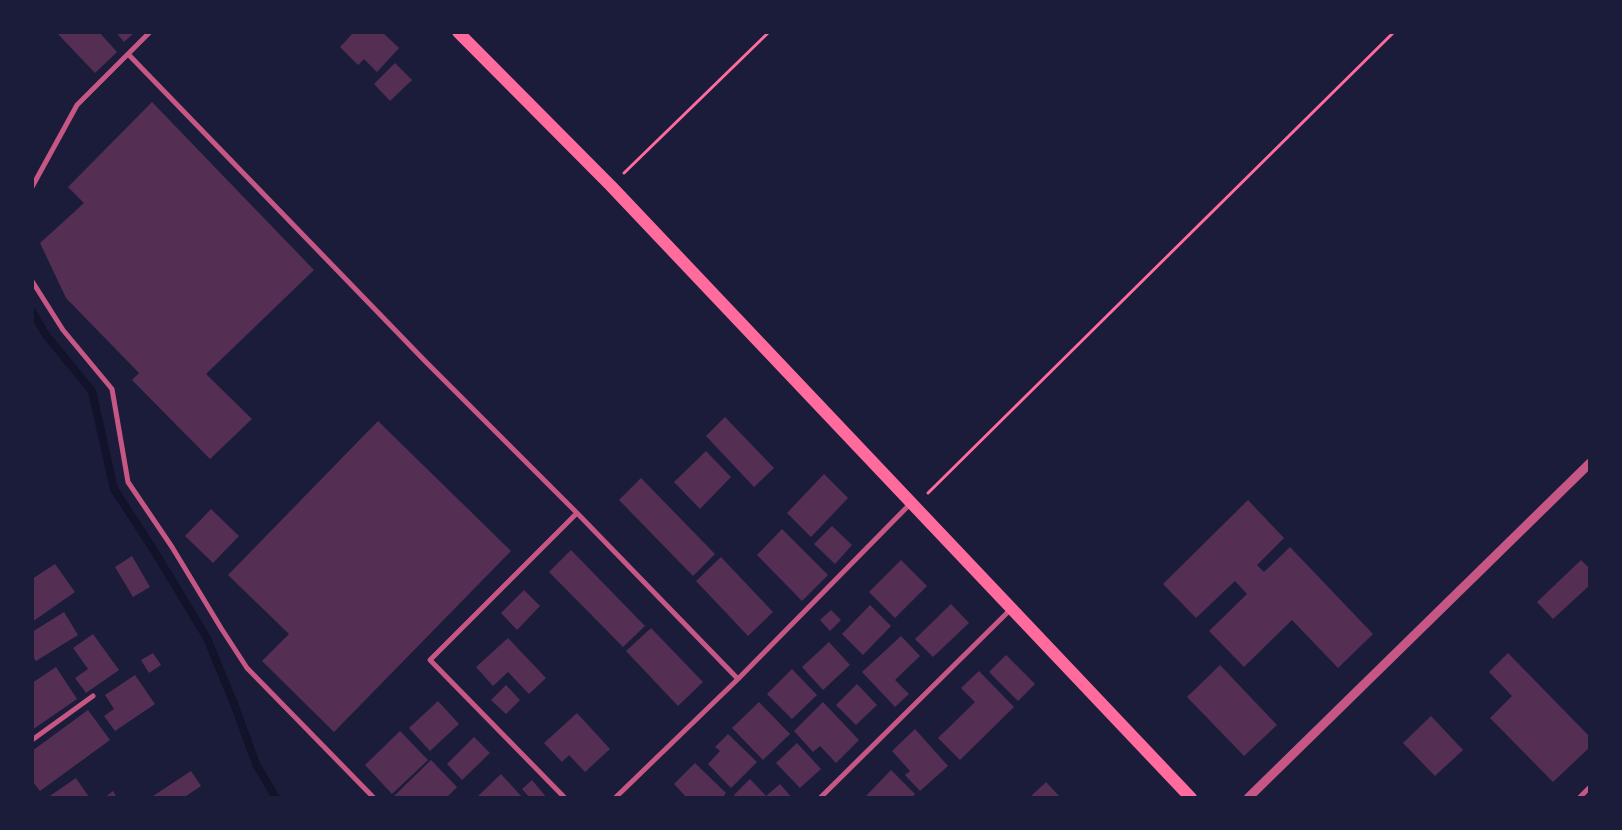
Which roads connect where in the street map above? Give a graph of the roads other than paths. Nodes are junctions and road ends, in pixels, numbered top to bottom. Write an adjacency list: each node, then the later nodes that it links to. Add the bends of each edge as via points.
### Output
1 (150, 32): 3 (street)
2 (458, 32): 7 (main road, via 611,186)
3 (128, 54): 4 (street, via 77,105); 8 (street)
4 (32, 187)
5 (32, 281): 14 (street, via 63,330 112,389 128,482 247,668)
6 (1590, 463): 19 (street)
7 (914, 504): 9 (main road); 10 (street)
8 (577, 513): 10 (street); 15 (street, via 430,660)
9 (1012, 608): 17 (street); 18 (main road)
10 (738, 679): 16 (street)
11 (93, 696): 12 (street)
12 (32, 740)
13 (1590, 787): 20 (street)
14 (374, 798)
15 (565, 798)
16 (615, 798)
17 (820, 798)
18 (1191, 798)
19 (1248, 798)
20 (1578, 798)

